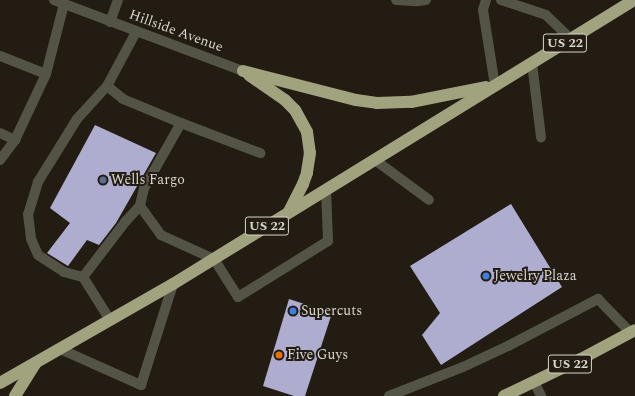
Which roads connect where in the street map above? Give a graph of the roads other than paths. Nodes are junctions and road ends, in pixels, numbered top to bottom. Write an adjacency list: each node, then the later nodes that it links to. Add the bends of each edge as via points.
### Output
1 (54, 0): 8 (street, Hillside Avenue)
2 (118, 0): 9 (street)
3 (396, 0): 4 (street)
4 (426, 0)
5 (486, 0): 17 (street, via 483,10)
6 (501, 0): 11 (street, via 546,15)
7 (634, 0): 11 (highway, US 22)
8 (64, 4): 9 (street, Hillside Avenue); 15 (street)
9 (110, 22): 10 (street, Hillside Avenue)
10 (136, 32): 14 (street, Hillside Avenue); 16 (street)
11 (571, 39): 13 (highway, US 22)
12 (0, 56): 15 (street)
13 (532, 63): 17 (highway, US 22); 20 (street)
14 (243, 71): 17 (highway, via 377,103 411,102); 28 (highway, via 285,100 295,110 307,132 310,153 306,173)
15 (46, 74): 21 (street)
16 (106, 86): 18 (street, via 123,99); 30 (street, via 77,119 38,182 28,214 31,239 38,255 64,272)
17 (495, 86): 24 (highway, US 22)
18 (181, 123): 22 (street); 27 (street, via 144,188)
19 (0, 133): 21 (street)
20 (541, 137)
21 (15, 140): 23 (street)
22 (260, 153)
23 (0, 160)
24 (375, 160): 25 (highway, US 22); 26 (street)
25 (326, 190): 28 (highway, US 22); 29 (street, via 328,241 238,298)
26 (429, 200)
27 (140, 206): 29 (street, via 161,235); 30 (street)
28 (288, 213): 29 (highway, US 22)
29 (214, 259): 31 (highway, US 22)
30 (84, 277): 32 (street)
31 (173, 284): 32 (highway, US 22); 34 (street, via 141,385)
32 (110, 320): 34 (highway, US 22)
33 (632, 331): 36 (highway, US 22); 39 (street, via 598,299 463,367)
34 (60, 349): 35 (highway, US 22)
35 (36, 363): 37 (highway, US 22); 38 (highway)
36 (534, 382): 40 (highway, US 22); 41 (street)
37 (0, 383)
38 (15, 396)
39 (389, 396)
40 (504, 396)
41 (541, 396)

